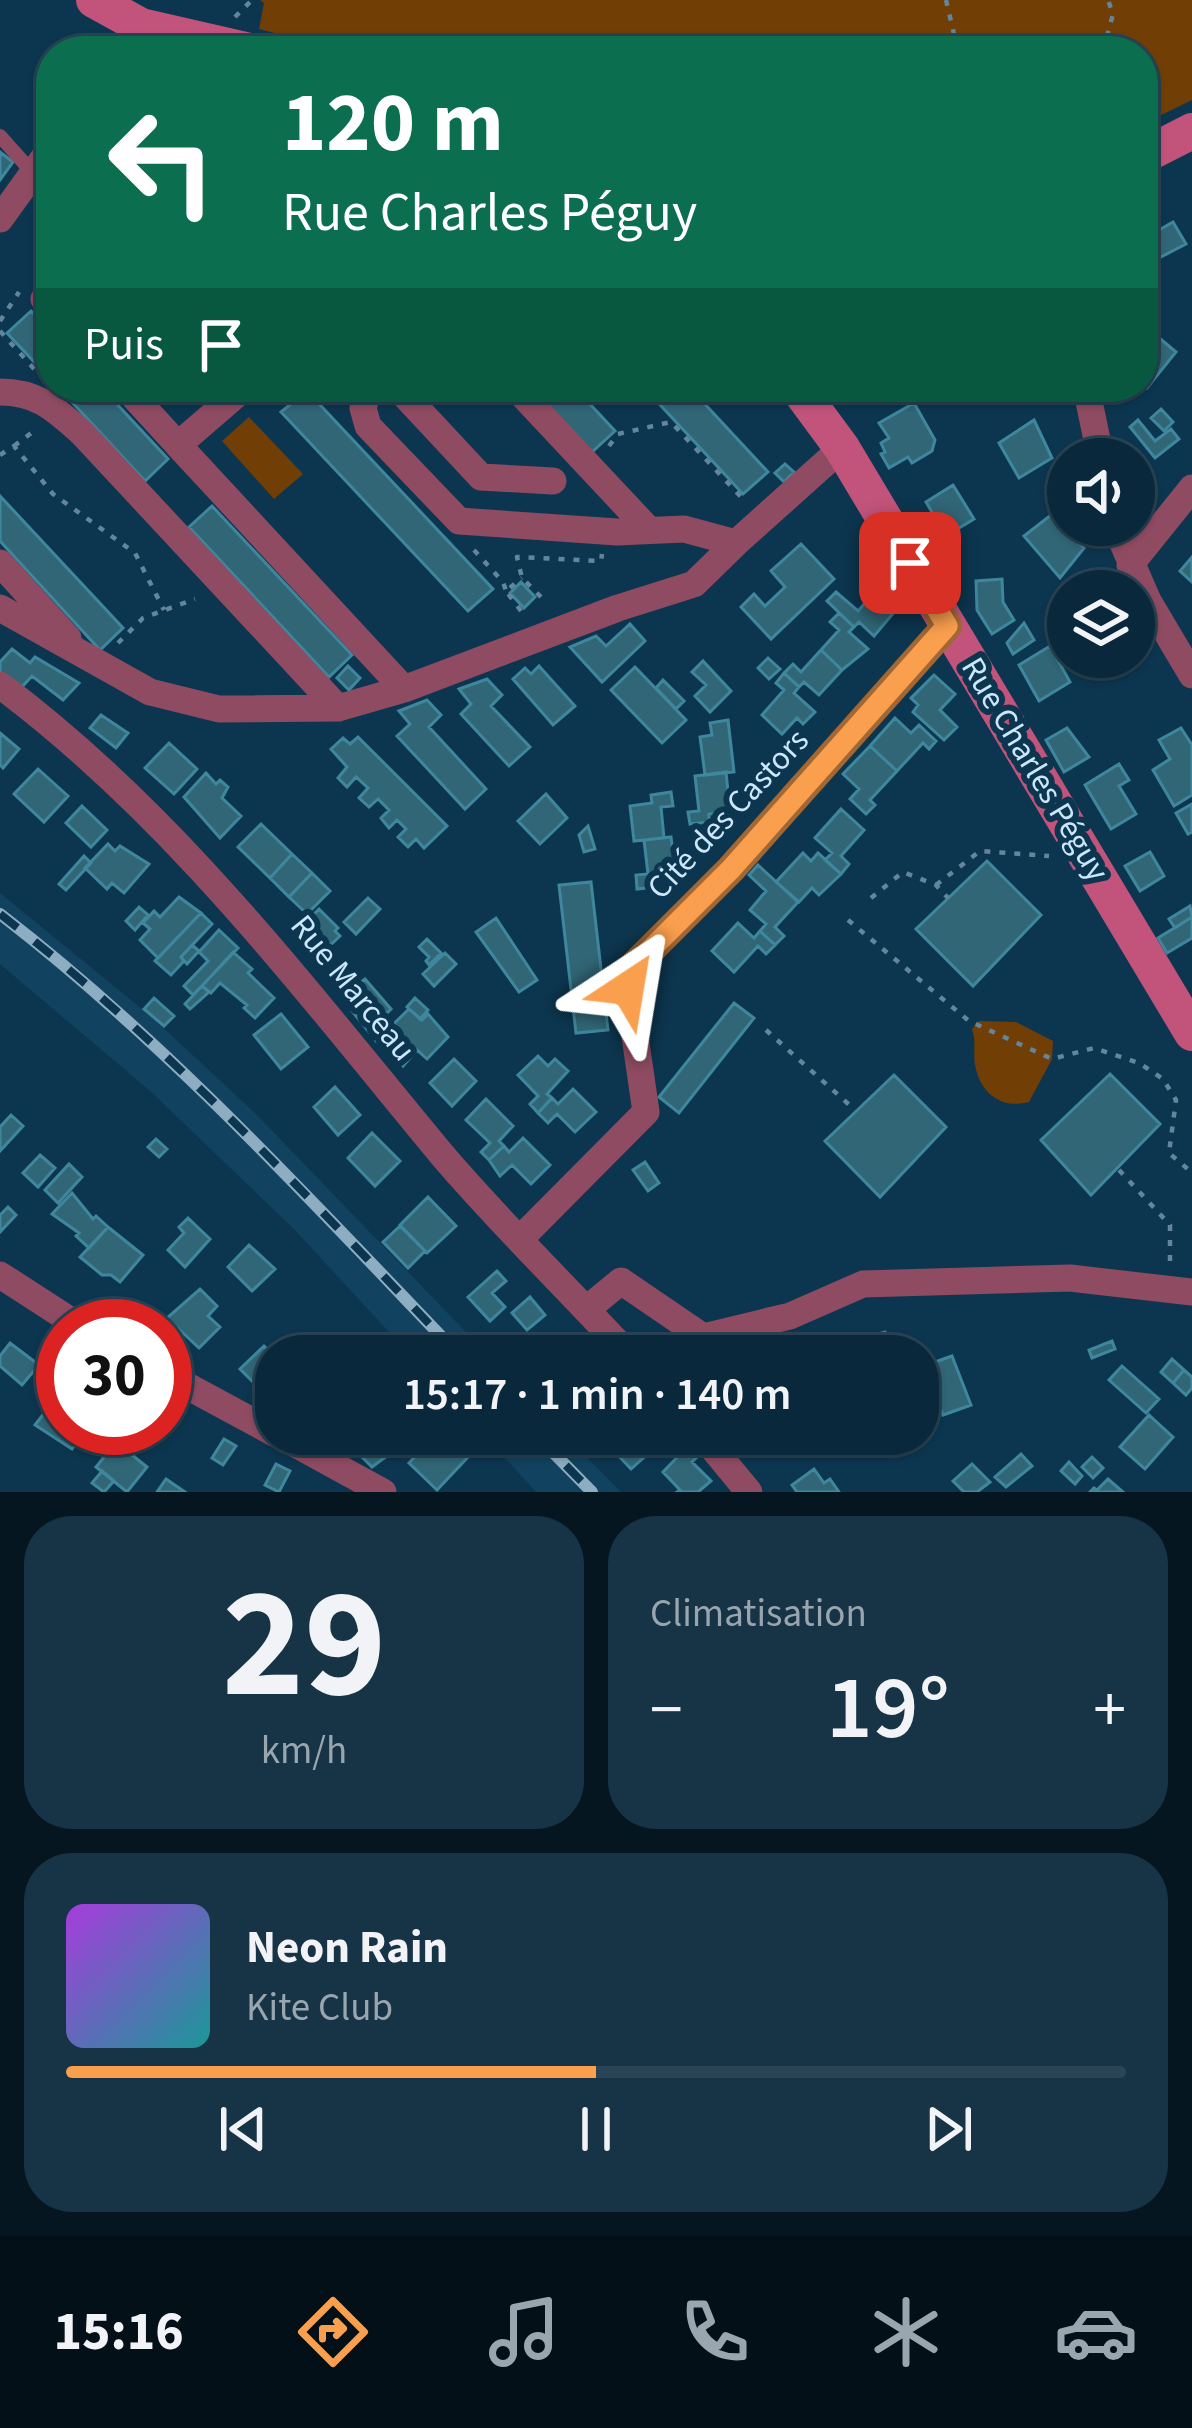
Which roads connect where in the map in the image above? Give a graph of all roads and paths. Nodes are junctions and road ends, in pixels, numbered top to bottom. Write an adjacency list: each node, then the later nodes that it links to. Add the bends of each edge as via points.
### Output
1 (94, 0): 4 (street)
2 (946, 0): 7 (path)
3 (1108, 0): 8 (path)
4 (141, 26): 5 (street); 6 (street)
5 (160, 36)
6 (185, 36)
7 (954, 36)
8 (1107, 36)
9 (1192, 130): 11 (street)
10 (0, 136): 13 (lane)
11 (1158, 148)
12 (36, 169): 13 (street)
13 (33, 173): 14 (street)
14 (0, 219)
15 (0, 331): 16 (path)
16 (34, 368)
17 (0, 392): 18 (street)
18 (36, 397)
19 (47, 402): 57 (street)
20 (138, 402): 31 (street)
21 (223, 402): 31 (street)
22 (365, 402): 39 (street, via 368,425 459,521)
23 (411, 402): 36 (street, via 481,477)
24 (529, 402): 39 (street)
25 (808, 402): 34 (street, Rue Charles Péguy)
26 (1089, 402): 30 (street)
27 (336, 407): 28 (path)
28 (329, 414)
29 (44, 424): 32 (path)
30 (1097, 438)
31 (178, 445): 56 (street)
32 (14, 446): 35 (path); 49 (path, via 53,494 135,553)
33 (609, 446): 38 (path, via 618,434 673,422)
34 (842, 448): 40 (street); 51 (street, Rue Charles Péguy)
35 (0, 455)
36 (553, 481)
37 (1192, 488): 45 (street)
38 (745, 500)
39 (649, 530): 40 (street, via 684,529)
40 (736, 543): 56 (street, via 694,584)
41 (1123, 546): 45 (street)
42 (475, 551): 43 (path)
43 (466, 560)
44 (0, 563): 53 (street)
45 (1130, 565): 54 (street)
46 (522, 578): 50 (path, via 506,591)
47 (194, 599): 49 (path)
48 (0, 608): 53 (street)
49 (164, 610): 52 (path)
50 (521, 611)
51 (947, 626): 58 (street, Rue Charles Péguy); 68 (street, Cité des Castors, via 633,967 628,988 646,1112)
52 (122, 639)
53 (82, 654): 57 (street, via 150,692 219,709)
54 (1192, 675)
55 (0, 686): 68 (street, Rue Marceau, via 75,746 240,909)
56 (404, 689): 57 (street)
57 (338, 708)
58 (1091, 859): 59 (path, via 980,851); 64 (street, Rue Charles Péguy)
59 (936, 885): 60 (path, via 903,872); 61 (path)
60 (871, 898)
61 (948, 898)
62 (848, 920): 67 (path, via 969,1021 1052,1059 1094,1048 1163,1079 1176,1100 1169,1154)
63 (766, 1030): 65 (path)
64 (1192, 1033)
65 (855, 1110)
66 (1119, 1170): 70 (path, via 1170,1225)
67 (1190, 1172)
68 (520, 1239): 72 (street, Rue Marceau)
69 (0, 1275): 71 (street)
70 (1181, 1290): 72 (street, via 1070,1278 863,1284 790,1316 703,1337 621,1282)
71 (37, 1299)
72 (587, 1309): 73 (street, Rue Marceau)
73 (611, 1335)
74 (192, 1389): 75 (street)
75 (255, 1423)
76 (314, 1455): 78 (street)
77 (718, 1455): 79 (street)
78 (382, 1492)
79 (749, 1492)

